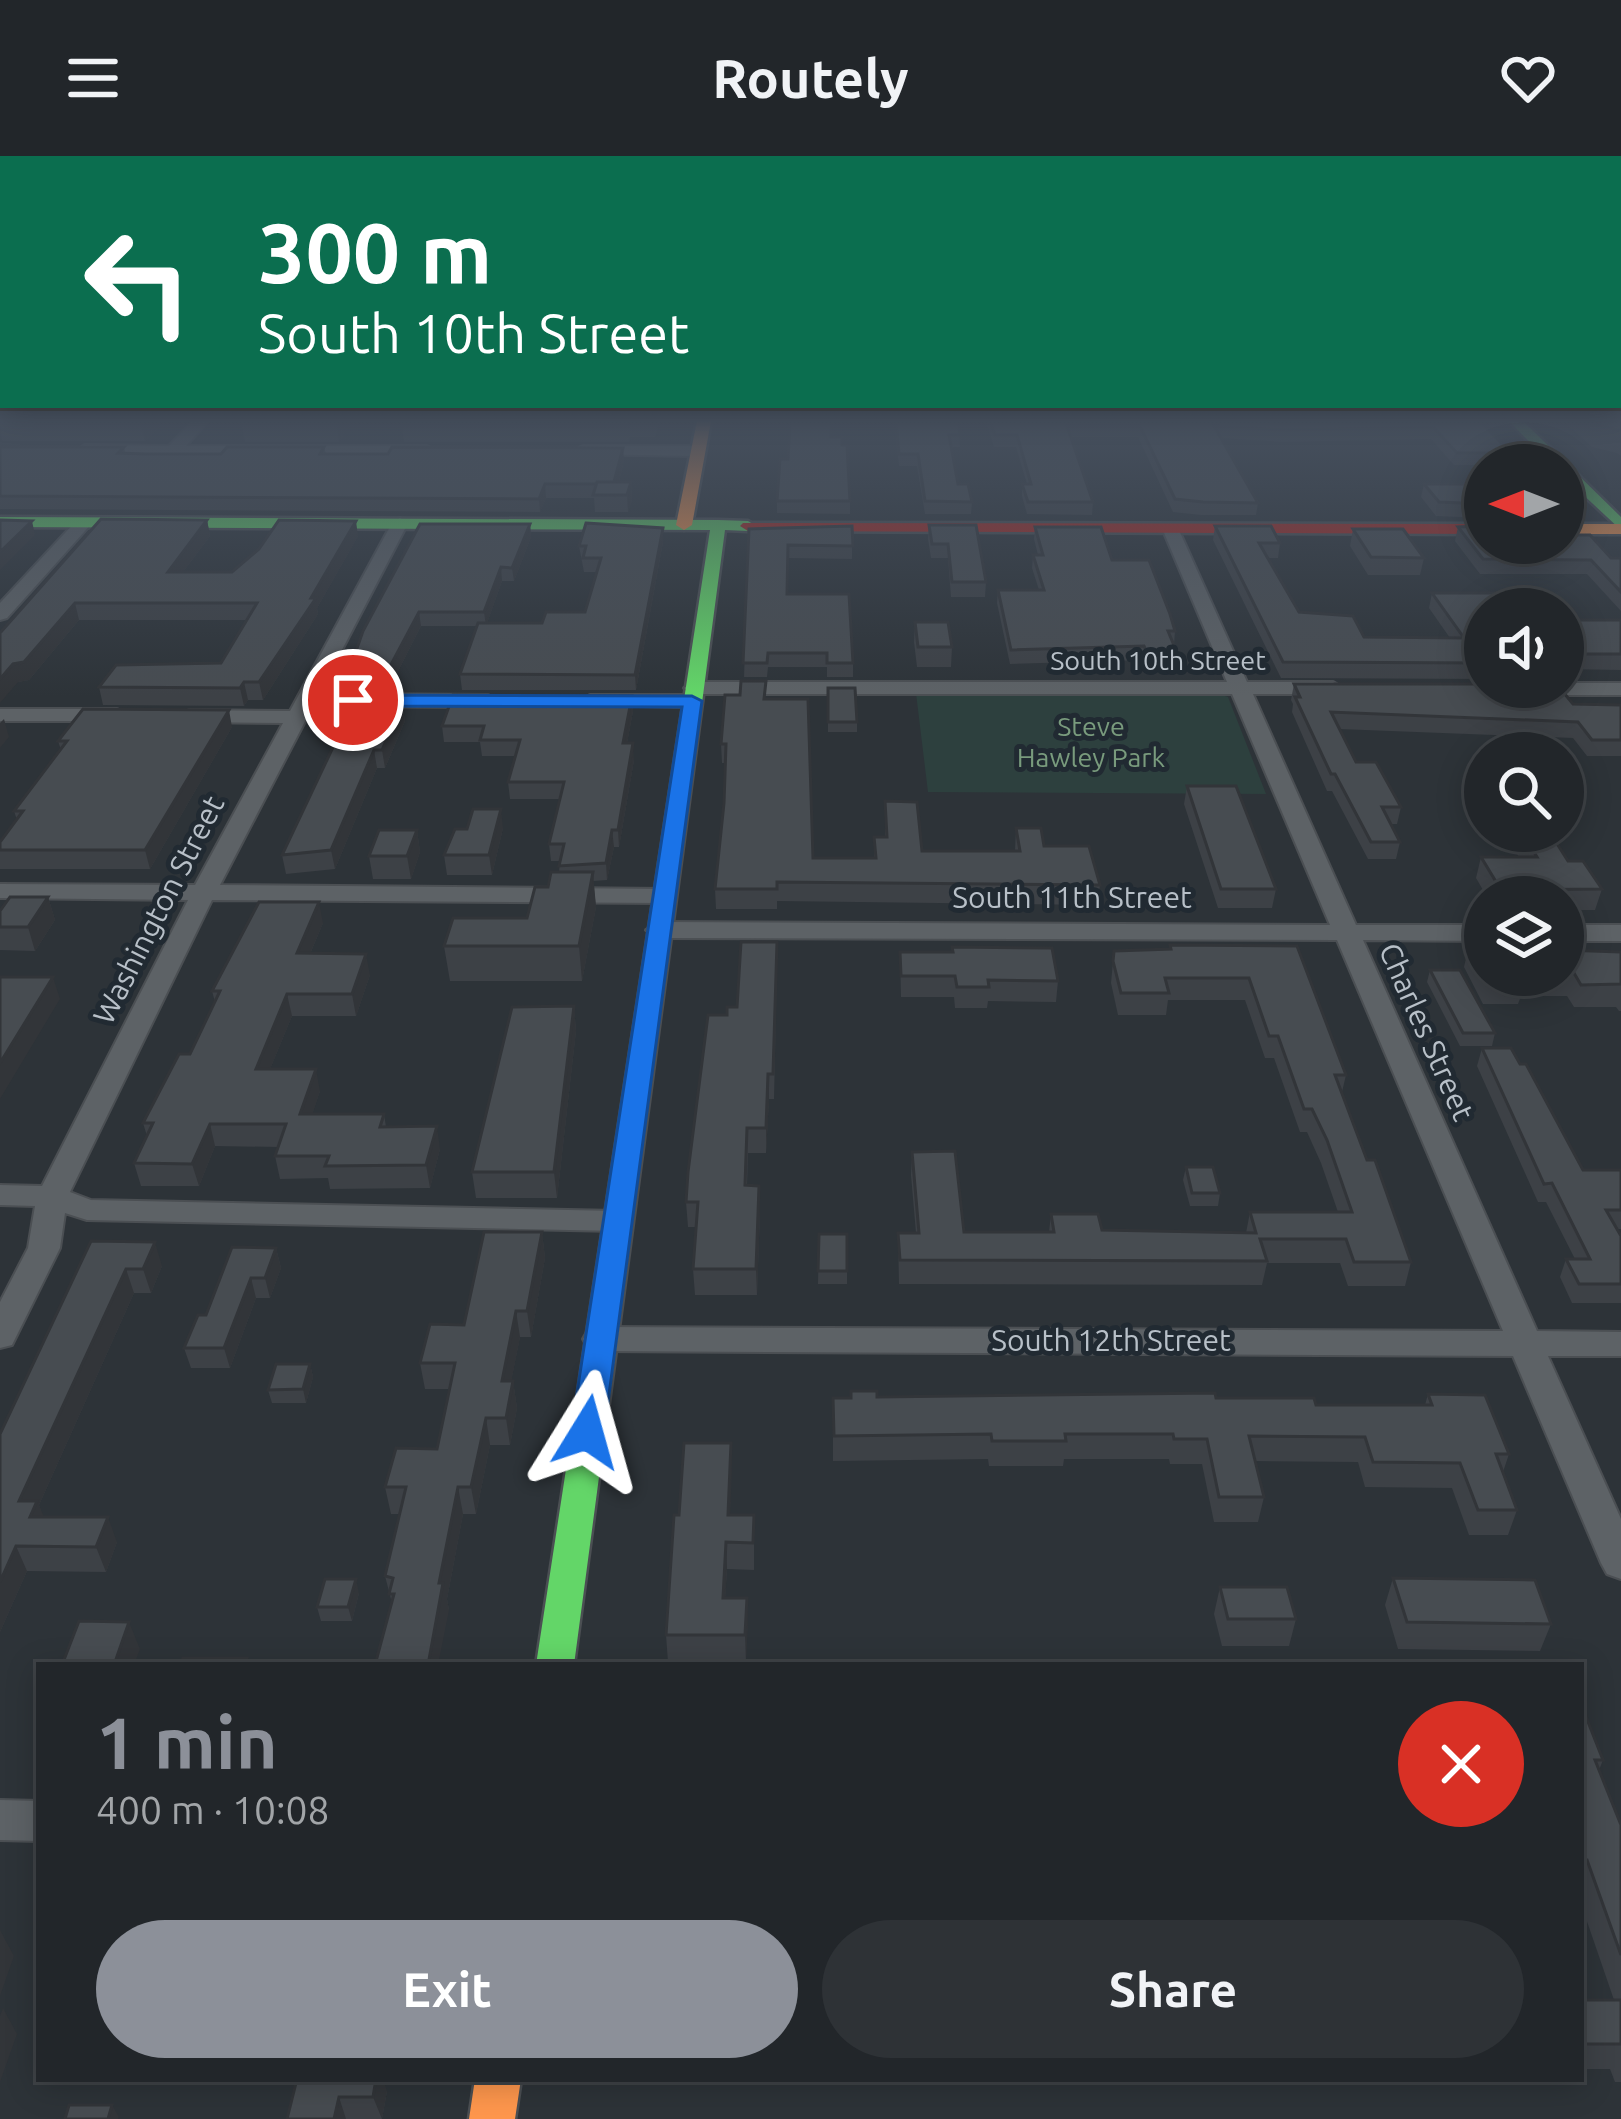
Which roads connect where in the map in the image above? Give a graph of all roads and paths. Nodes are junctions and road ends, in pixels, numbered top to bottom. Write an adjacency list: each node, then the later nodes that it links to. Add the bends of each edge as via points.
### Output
1 (686, 513): 5 (main road)
2 (0, 522): 3 (main road)
3 (84, 523): 4 (main road); 11 (street)
4 (400, 524): 5 (main road); 19 (street, Washington Street)
5 (684, 525): 6 (main road)
6 (718, 525): 8 (main road); 16 (main road)
7 (1621, 527): 9 (main road)
8 (1170, 528): 10 (main road); 12 (street, Charles Street)
9 (1584, 528)
10 (1464, 529)
11 (1, 611)
12 (1240, 687): 13 (street, South 10th Street); 16 (street, South 10th Street); 25 (street, Charles Street)
13 (1359, 688)
14 (1584, 689): 15 (street)
15 (1621, 689)
16 (693, 694): 18 (street, South 10th Street); 23 (main road)
17 (515, 701): 19 (street)
18 (559, 701)
19 (301, 709): 20 (street); 22 (street, Washington Street)
20 (0, 715)
21 (0, 892): 22 (street)
22 (204, 892): 23 (street); 30 (street, Washington Street)
23 (664, 896): 24 (main road)
24 (659, 930): 25 (street, South 11th Street); 31 (main road)
25 (1346, 932): 26 (street, South 11th Street); 34 (street, Charles Street)
26 (1464, 933)
27 (1584, 933): 28 (street)
28 (1621, 933)
29 (0, 1195): 30 (street)
30 (52, 1196): 31 (street, via 87,1210); 32 (street, Washington Street, via 44,1248)
31 (617, 1221): 33 (main road)
32 (0, 1336)
33 (600, 1339): 34 (street, South 12th Street); 37 (main road)
34 (1526, 1344): 35 (street, South 12th Street); 36 (street, Charles Street)
35 (1621, 1344)
36 (1621, 1563)
37 (555, 1662)
38 (0, 1820): 39 (street)
39 (36, 1821)
40 (498, 2082): 41 (main road)
41 (492, 2119)

